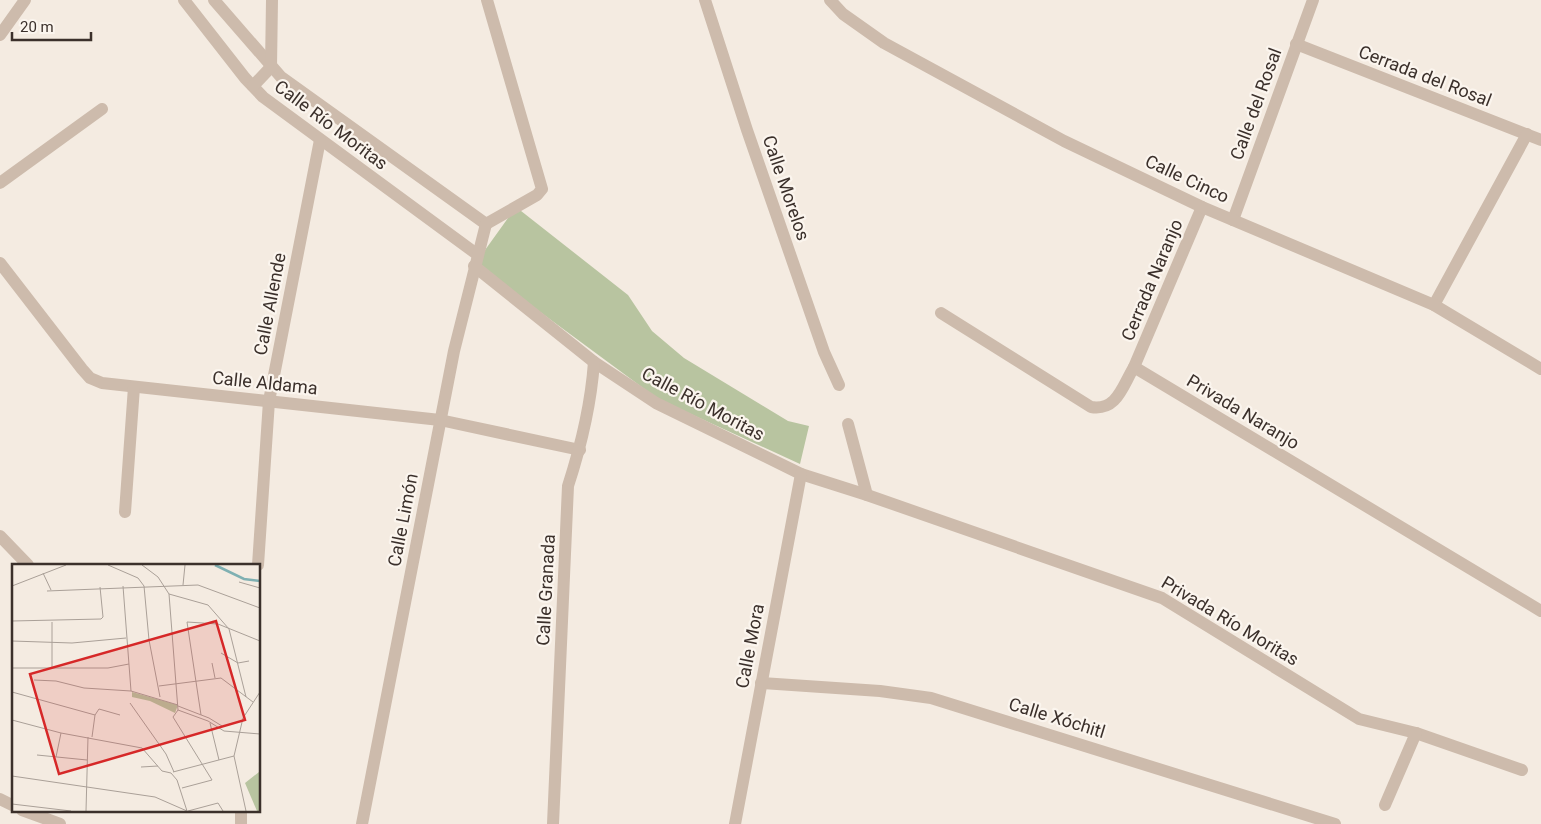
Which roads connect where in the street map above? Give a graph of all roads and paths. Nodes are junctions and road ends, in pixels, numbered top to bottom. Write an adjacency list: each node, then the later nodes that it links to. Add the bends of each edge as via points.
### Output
1 (25, 0): 9 (street)
2 (184, 0): 12 (street, Calle Río Moritas)
3 (214, 0): 11 (street, Calle Río Moritas)
4 (272, 0): 11 (street)
5 (487, 0): 20 (street, via 542,190)
6 (705, 0): 28 (street, Calle Morelos, via 824,352)
7 (830, 0): 18 (street, Calle Cinco, via 843,14 893,48 1064,141)
8 (1313, 0): 10 (street, Calle del Rosal)
9 (0, 35)
10 (1296, 44): 14 (street, Cerrada del Rosal); 19 (street, Calle del Rosal)
11 (271, 67): 12 (street); 20 (street, Calle Río Moritas)
12 (253, 86): 15 (street, Calle Río Moritas)
13 (102, 109): 17 (street)
14 (1527, 134): 16 (street, Cerrada del Rosal); 23 (street)
15 (320, 140): 21 (street, Calle Río Moritas); 30 (street, Calle Allende)
16 (1541, 140)
17 (0, 183)
18 (1202, 207): 19 (street, Calle Cinco); 26 (street, Cerrada Naranjo)
19 (1233, 220): 23 (street, Calle Cinco)
20 (486, 224): 21 (street, Calle Limón)
21 (476, 260): 25 (street, Calle Río Moritas); 31 (street, Calle Limón)
22 (0, 263): 29 (street, Calle Aldama, via 90,378)
23 (1434, 305): 27 (street, Calle Cinco)
24 (941, 313): 26 (street, via 1091,407 1102,409 1113,403)
25 (594, 362): 33 (street, Calle Granada); 34 (street, Calle Río Moritas, via 656,403)
26 (1134, 367): 40 (street, Privada Naranjo)
27 (1541, 369)
28 (839, 385)
29 (134, 387): 30 (street, Calle Aldama); 36 (street)
30 (269, 401): 31 (street, Calle Aldama); 39 (street, Calle Allende)
31 (440, 420): 33 (street, Calle Aldama); 49 (street, Calle Limón)
32 (848, 424): 35 (street)
33 (580, 450): 50 (street, Calle Granada, via 568,486)
34 (801, 474): 35 (street, Privada Río Moritas); 41 (street, Calle Mora)
35 (867, 495): 42 (street, Privada Río Moritas, via 1162,598 1339,708 1378,725)
36 (125, 512)
37 (0, 536): 38 (street)
38 (27, 564)
39 (258, 564)
40 (1541, 611)
41 (761, 683): 51 (street, Calle Mora); 52 (street, Calle Xóchitl, via 932,698)
42 (1416, 733): 43 (street, Privada Río Moritas); 46 (street)
43 (1522, 770)
44 (0, 799): 45 (street)
45 (12, 805)
46 (1384, 805)
47 (27, 812): 48 (street)
48 (60, 824)
49 (362, 824)
50 (553, 824)
51 (735, 824)
52 (1335, 824)

